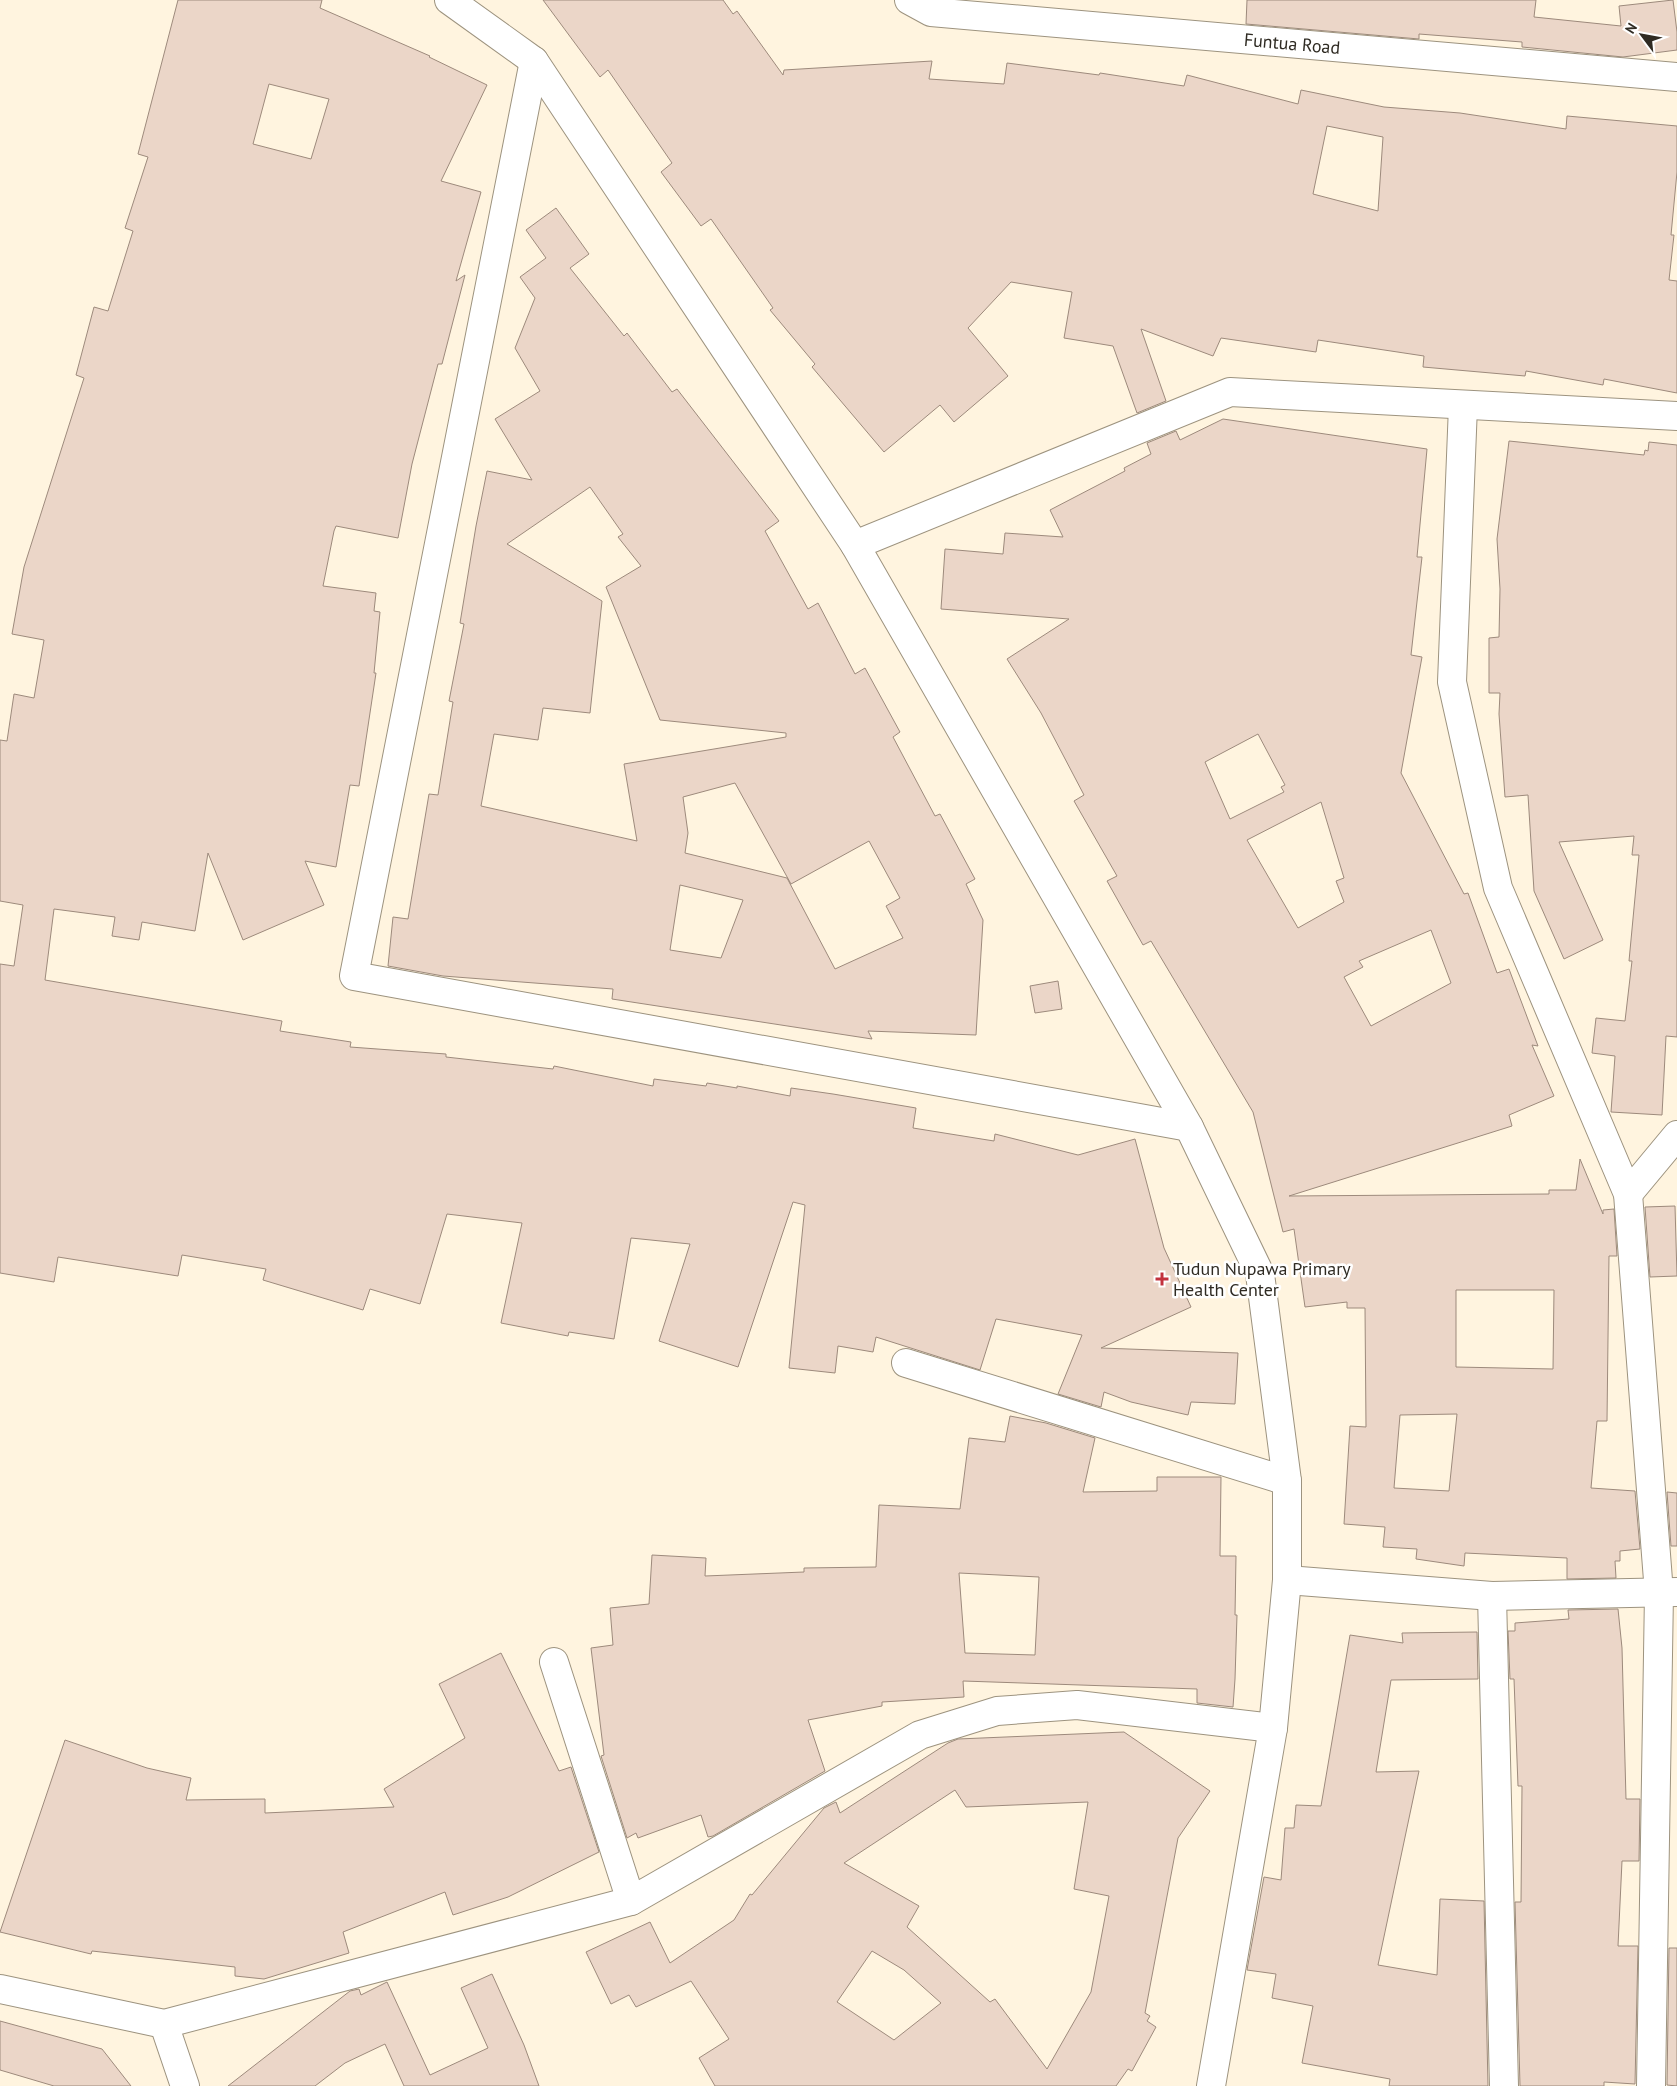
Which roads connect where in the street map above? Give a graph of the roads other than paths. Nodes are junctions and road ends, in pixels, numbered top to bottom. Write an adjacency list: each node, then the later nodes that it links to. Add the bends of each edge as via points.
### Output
1 (450, 0): 3 (street)
2 (910, 0): 4 (street, Funtua Road, via 931,12)
3 (534, 61): 7 (street); 8 (street, via 354,976)
4 (1677, 77)
5 (1463, 406): 6 (street); 7 (street, via 1230,392); 10 (street, via 1452,682 1498,888)
6 (1677, 416)
7 (855, 545): 8 (street)
8 (1189, 1127): 12 (street, via 1260,1274)
9 (1677, 1135): 10 (street)
10 (1628, 1194): 14 (street)
11 (906, 1363): 12 (street)
12 (1288, 1481): 13 (street)
13 (1287, 1580): 15 (street); 17 (street)
14 (1668, 1592): 15 (street); 24 (street)
15 (1492, 1596): 23 (street)
16 (554, 1662): 18 (street)
17 (1272, 1728): 18 (street, via 1077,1705 997,1711 920,1735); 22 (street)
18 (631, 1901): 20 (street)
19 (0, 1989): 20 (street)
20 (164, 2024): 21 (street)
21 (185, 2086)
22 (1211, 2086)
23 (1504, 2086)
24 (1651, 2086)

